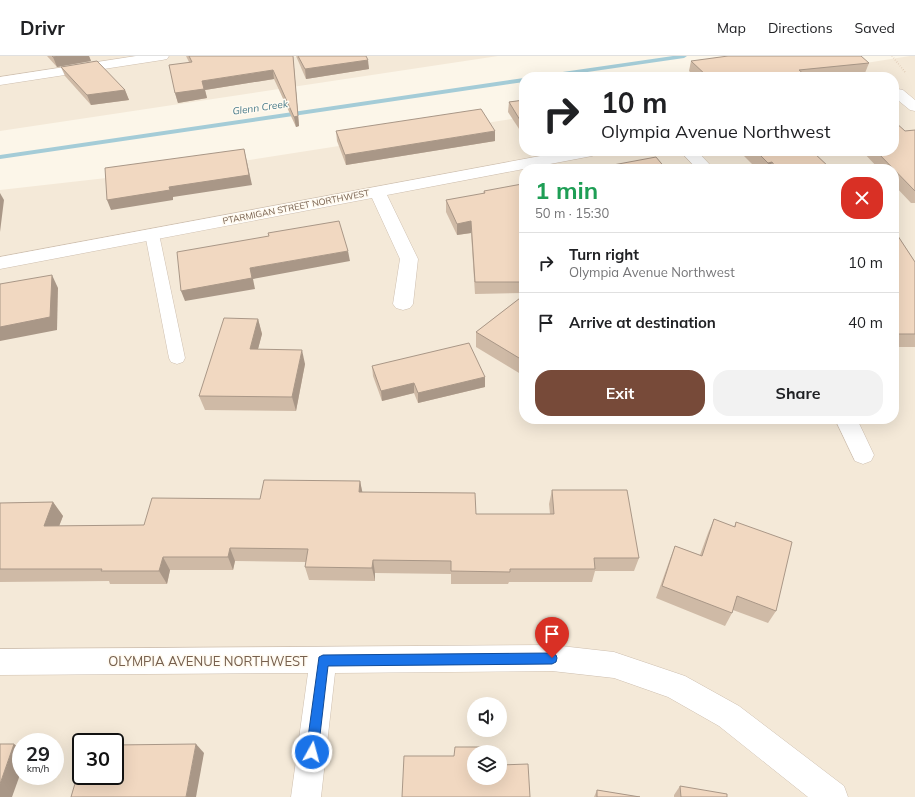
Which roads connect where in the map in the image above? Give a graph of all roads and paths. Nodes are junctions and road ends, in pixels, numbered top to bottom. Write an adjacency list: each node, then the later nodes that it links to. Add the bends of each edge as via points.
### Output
1 (162, 56): 3 (street)
2 (892, 56): 4 (path)
3 (125, 59): 5 (street)
4 (906, 74)
5 (0, 81)
6 (915, 92): 7 (street)
7 (899, 94)
8 (899, 96): 9 (street)
9 (915, 107)
10 (566, 156): 12 (street, PTARMIGAN STREET NORTHWEST)
11 (693, 156): 13 (street)
12 (524, 164)
13 (701, 164)
14 (519, 165): 15 (street, PTARMIGAN STREET NORTHWEST)
15 (378, 192): 16 (street, PTARMIGAN STREET NORTHWEST); 18 (street, via 409,259)
16 (152, 234): 17 (street, PTARMIGAN STREET NORTHWEST); 19 (lane)
17 (0, 263)
18 (403, 304)
19 (177, 358)
20 (848, 424): 21 (street)
21 (863, 454)
22 (323, 661): 23 (street, OLYMPIA AVENUE NORTHWEST); 24 (street); 25 (street, OLYMPIA AVENUE NORTHWEST, via 552,658 614,665 675,686 729,716)
23 (0, 662)
24 (306, 797)
25 (833, 797)

